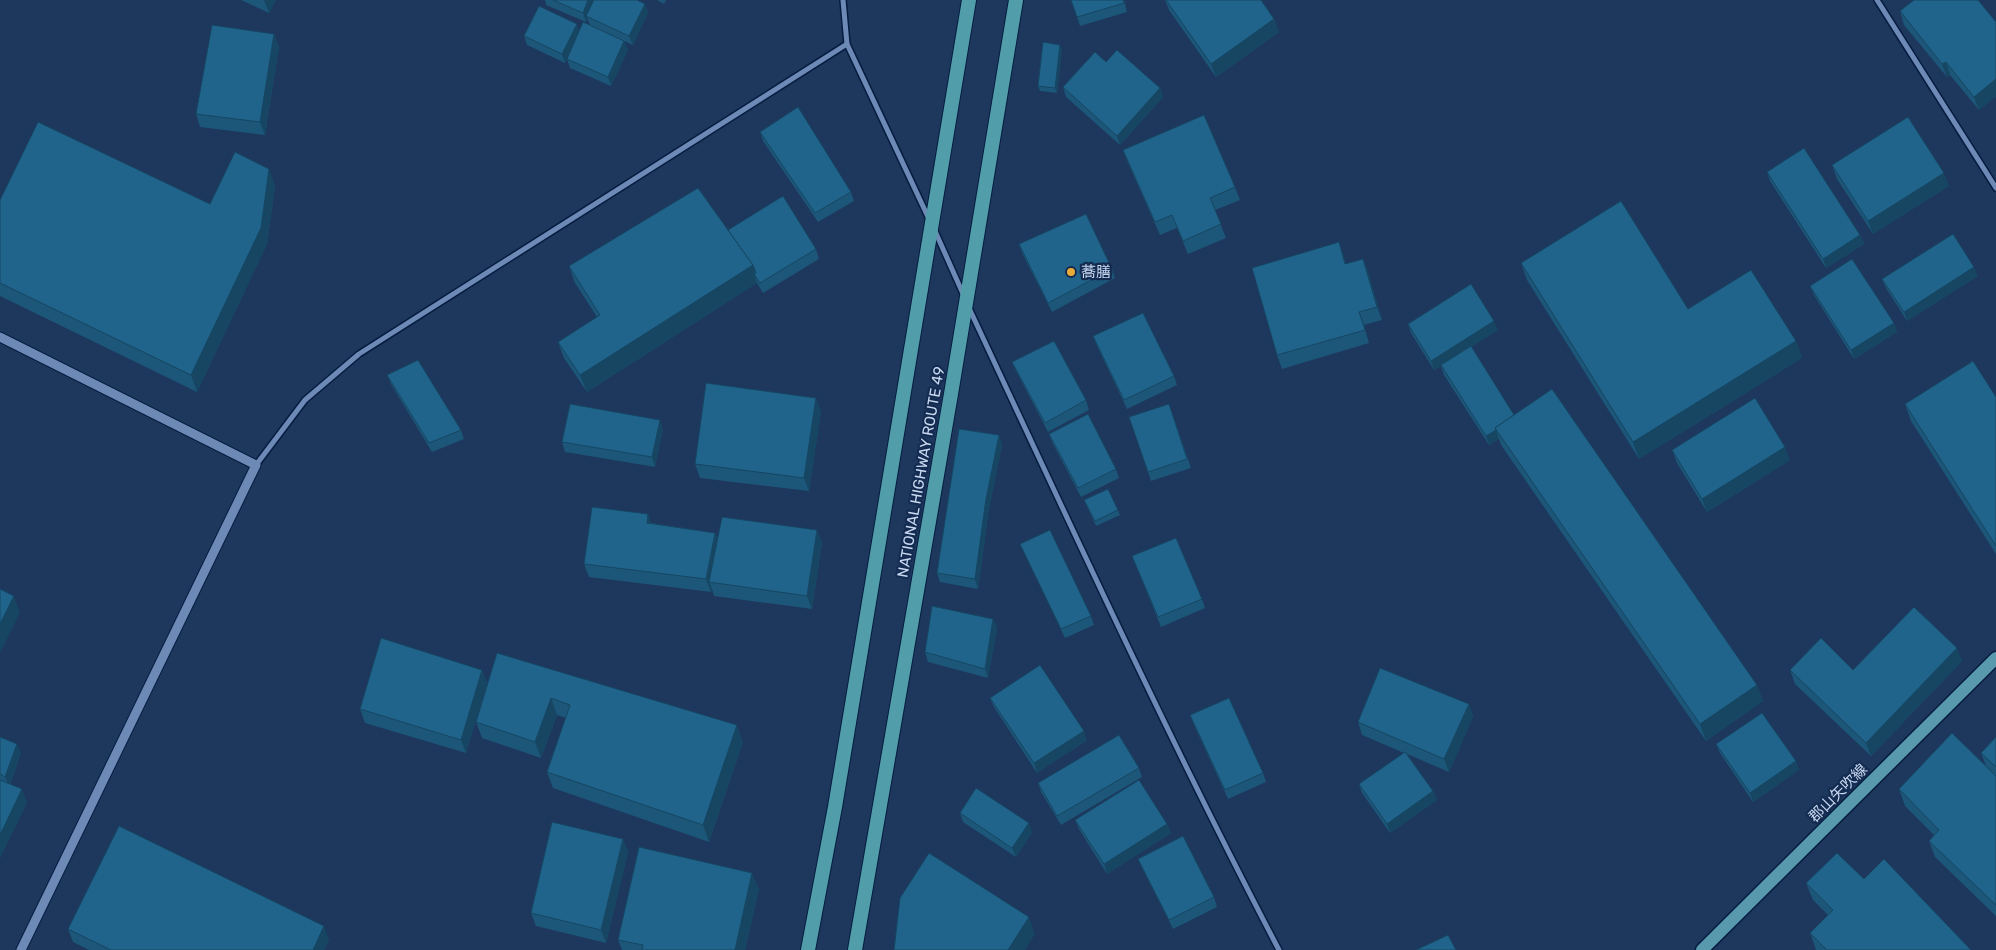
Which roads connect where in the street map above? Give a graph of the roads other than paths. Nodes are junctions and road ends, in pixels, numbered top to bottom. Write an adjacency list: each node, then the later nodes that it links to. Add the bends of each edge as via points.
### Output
1 (843, 0): 5 (street)
2 (970, 0): 7 (highway, NATIONAL HIGHWAY ROUTE 49)
3 (1016, 0): 8 (highway, NATIONAL HIGHWAY ROUTE 49)
4 (1877, 0): 6 (street)
5 (847, 44): 7 (street); 10 (street, via 359,354 305,400)
6 (1996, 188)
7 (932, 226): 8 (street); 13 (highway, NATIONAL HIGHWAY ROUTE 49)
8 (966, 300): 14 (highway, NATIONAL HIGHWAY ROUTE 49); 15 (street, via 1148,689)
9 (0, 337): 10 (street)
10 (256, 465): 12 (street)
11 (1996, 658): 16 (main road, 郡山矢吹線)
12 (21, 950)
13 (808, 950)
14 (855, 950)
15 (1279, 950)
16 (1702, 950)

